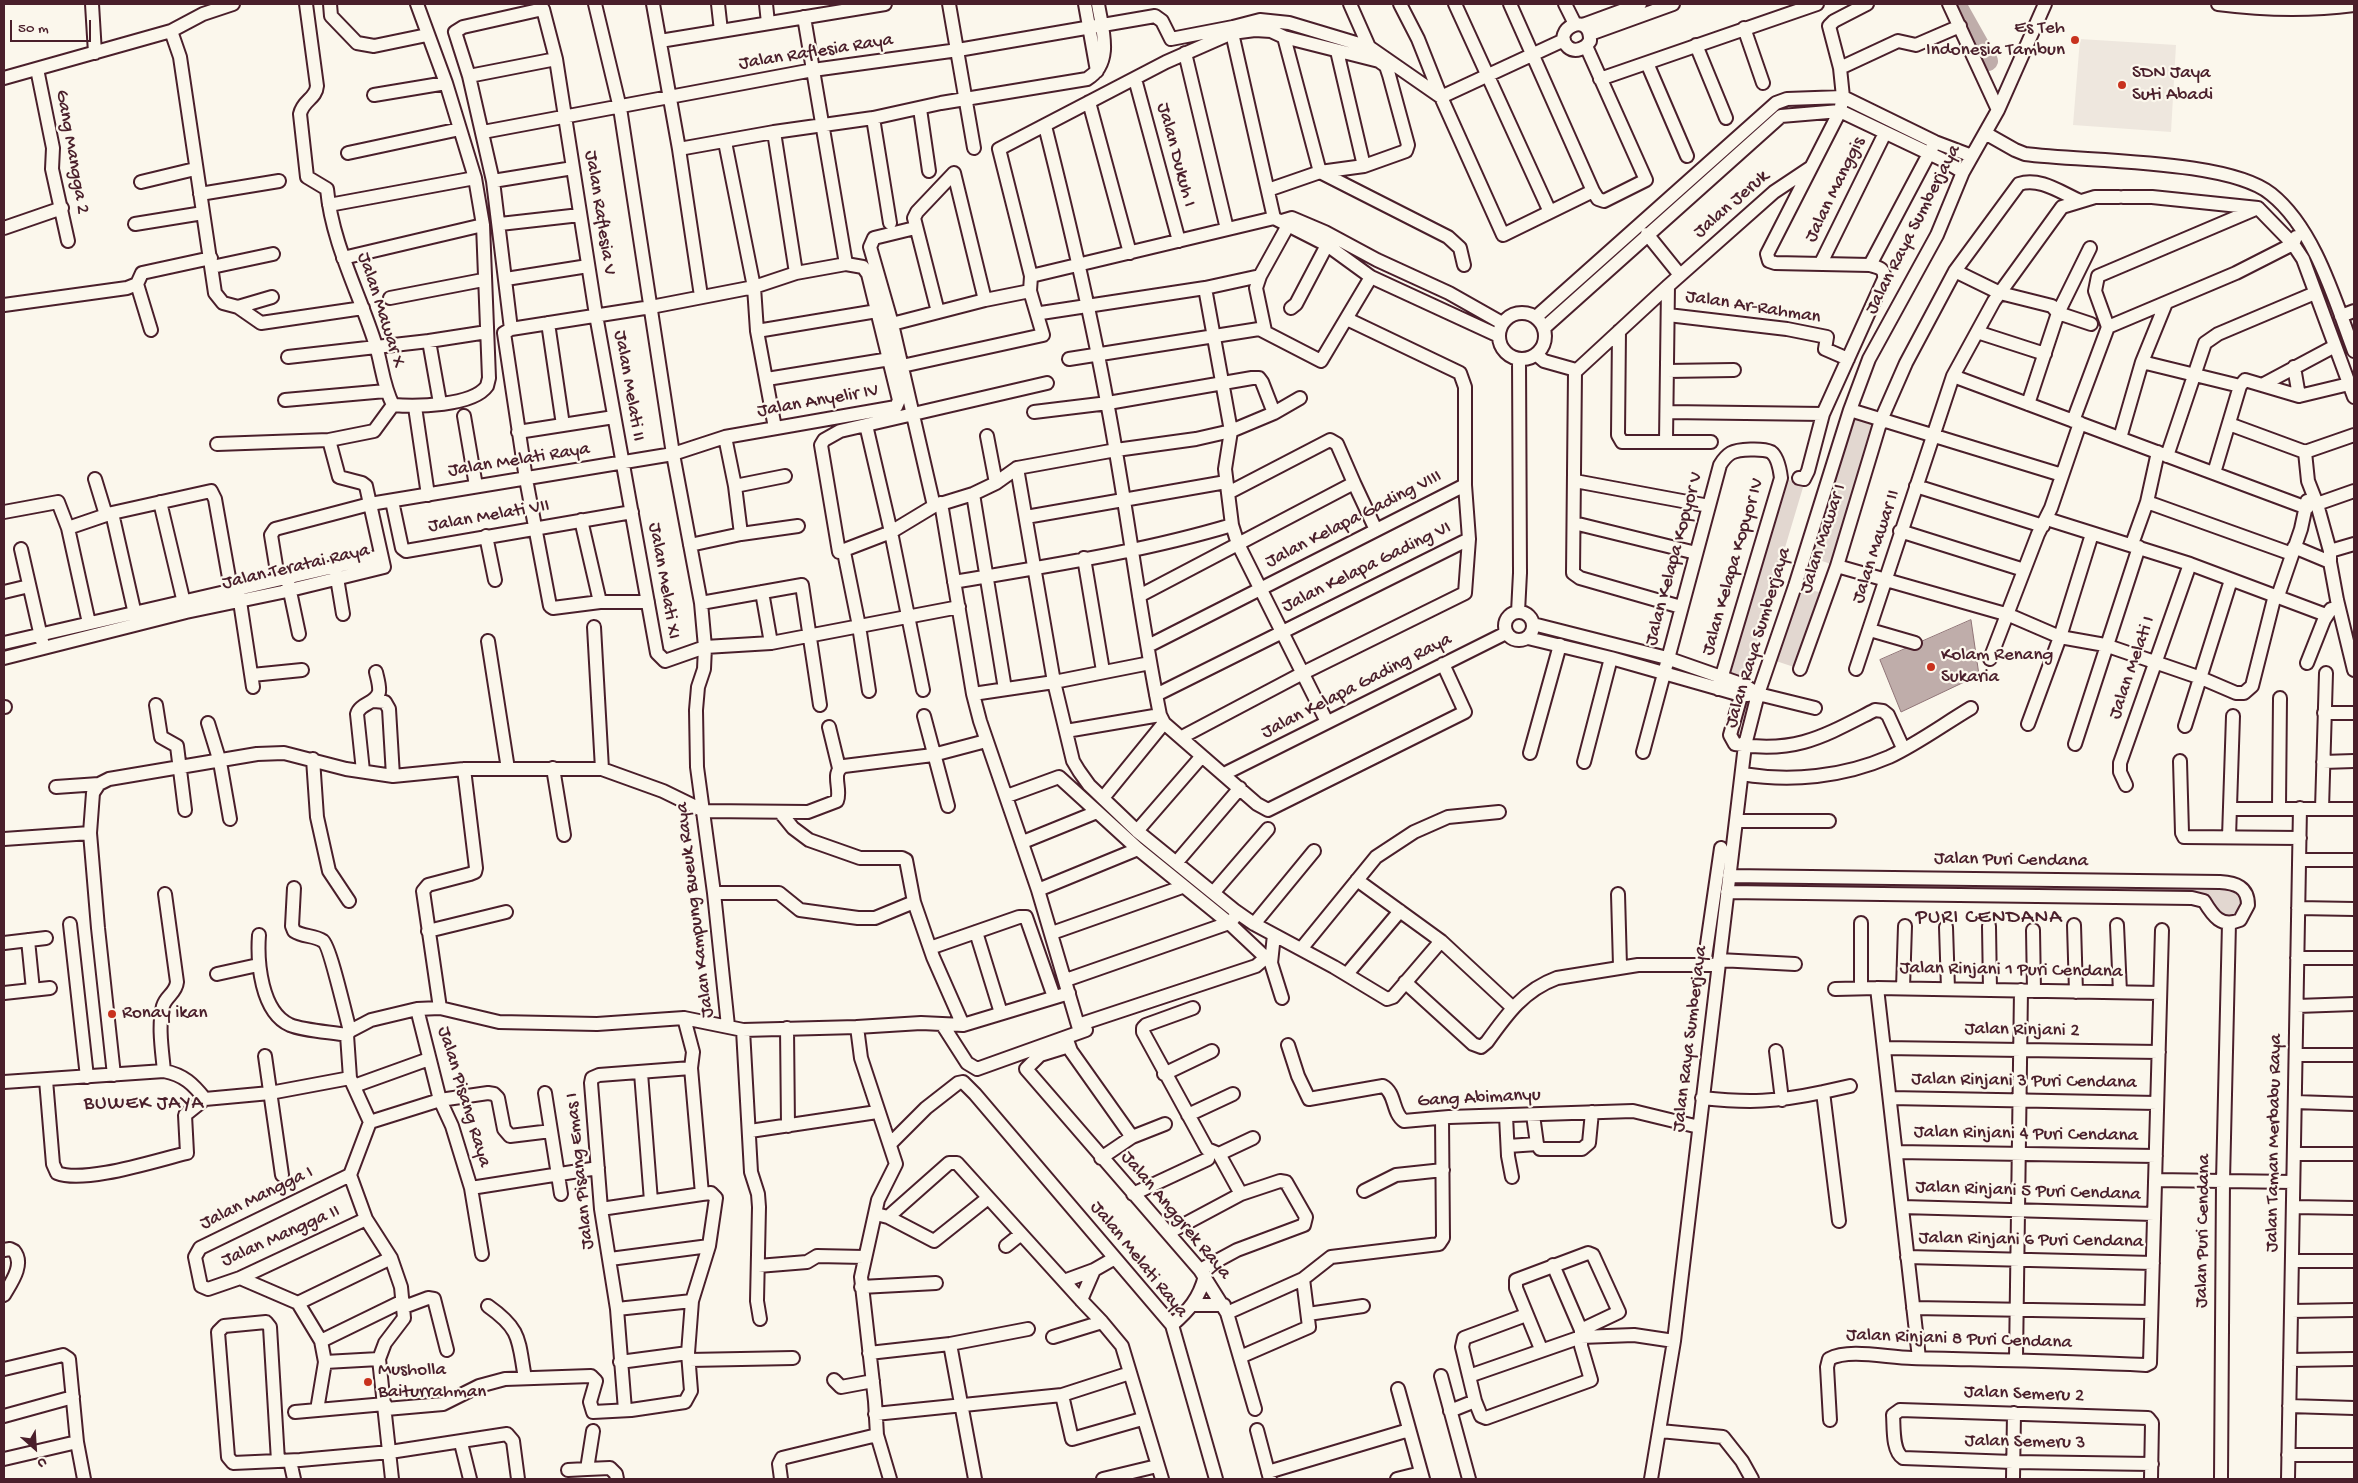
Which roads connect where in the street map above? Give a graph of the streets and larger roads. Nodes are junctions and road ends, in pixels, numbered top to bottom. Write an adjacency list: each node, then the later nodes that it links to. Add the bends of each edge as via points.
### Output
1 (92, 4): 47 (street)
2 (233, 4): 28 (street)
3 (306, 4): 105 (street, Jalan Mawar X, via 317,86 314,95 302,105 302,131 308,177 327,189)
4 (330, 4): 39 (street, via 331,16 357,43 374,46)
5 (417, 4): 39 (street)
6 (595, 4): 69 (street, Jalan Kampung Bueuk Raya)
7 (653, 4): 42 (street)
8 (718, 4): 36 (street)
9 (766, 4): 30 (street)
10 (885, 4): 29 (street)
11 (949, 4): 45 (street)
12 (1085, 4): 33 (street)
13 (1098, 4): 31 (street)
14 (1350, 4): 44 (street)
15 (1400, 4): 65 (street, via 1418,39)
16 (1455, 4): 57 (street)
17 (1510, 4): 49 (street)
18 (1566, 4): 37 (street)
19 (1640, 4): 37 (street)
20 (1817, 4): 34 (street)
21 (1866, 4): 52 (street, via 1830,26)
22 (1949, 4): 32 (street)
23 (2046, 4): 71 (street, Jalan Raya Sumberjaya)
24 (2218, 4): 27 (street)
25 (1664, 5): 37 (street)
26 (2354, 5): 27 (street, via 2318,10)
27 (2283, 7)
28 (201, 9): 35 (street)
29 (811, 12): 30 (street); 54 (street)
30 (768, 23): 36 (street)
31 (1101, 25): 33 (street, Jalan Raflesia Raya); 44 (street, Jalan Raflesia Raya, via 1155,16 1162,21 1171,39 1260,20 1289,23); 55 (street, via 1104,60)
32 (1960, 26): 52 (street, via 1916,45 1898,41); 71 (street)
33 (1088, 27): 45 (street, Jalan Raflesia Raya); 55 (street)
34 (1744, 28): 43 (street); 62 (street)
35 (171, 31): 47 (street); 93 (street, via 180,57)
36 (721, 31): 42 (street)
37 (1584, 32): 41 (street, via 1568,27); 41 (street, via 1580,50 1573,50); 60 (street)
38 (1232, 33): 40 (street, via 1271,31); 48 (street); 101 (street)
39 (427, 35): 61 (street)
40 (1284, 37): 46 (street); 95 (street)
41 (1564, 40): 49 (street)
42 (660, 41): 64 (street)
43 (1696, 45): 51 (street); 75 (street)
44 (1369, 47): 65 (street)
45 (958, 50): 54 (street, Jalan Raflesia Raya); 67 (street)
46 (1337, 51): 90 (street); 90 (street, via 1379,61 1386,66 1408,145 1400,155)
47 (95, 53): 53 (street)
48 (1185, 53): 59 (street); 119 (street)
49 (1533, 54): 57 (street); 102 (street)
50 (556, 59): 56 (street); 56 (street, Jalan Raflesia V, via 544,9 457,29); 73 (street, Jalan Raflesia V)
51 (1647, 63): 60 (street); 88 (street)
52 (1840, 68): 66 (street)
53 (37, 69): 58 (street); 106 (street, Gang Mangga 2, via 53,148 52,169)
54 (814, 70): 64 (street, Jalan Raflesia Raya); 76 (street)
55 (1097, 71): 67 (street, via 1088,79 1077,82)
56 (469, 76): 79 (street)
57 (1488, 76): 65 (street); 109 (street)
58 (4, 78)
59 (1135, 78): 68 (street); 122 (street, Jalan Dukuh I)
60 (1600, 80): 102 (street, via 1646,180 1604,201 1598,199)
61 (446, 83): 63 (street); 78 (street)
62 (1763, 83)
63 (374, 95)
64 (669, 96): 69 (street, Jalan Raflesia Raya); 86 (street)
65 (1440, 97): 109 (street, via 1503,235)
66 (1843, 97): 72 (street); 85 (street); 170 (street, via 1787,100 1771,106 1738,139)
67 (966, 99): 70 (street); 84 (street)
68 (1089, 102): 77 (street); 126 (street)
69 (620, 108): 73 (street, Jalan Raflesia Raya); 158 (street, Jalan Kampung Bueuk Raya)
70 (920, 109): 74 (street); 94 (street)
71 (1998, 110): 82 (street, Jalan Raya Sumberjaya)
72 (1840, 111): 81 (street); 92 (street); 120 (street, via 1790,114 1778,118)
73 (565, 118): 79 (street, Jalan Raflesia Raya); 91 (street, Jalan Raflesia V)
74 (873, 118): 76 (street); 112 (street)
75 (1726, 118)
76 (823, 126): 80 (street); 131 (street)
77 (1045, 126): 135 (street); 139 (street, via 999,149)
78 (460, 129): 87 (street); 97 (street)
79 (483, 132): 98 (street)
80 (774, 132): 83 (street); 137 (street)
81 (1885, 133): 85 (street); 130 (street, Jalan Manggis)
82 (1985, 133): 89 (street, Jalan Raya Sumberjaya); 116 (street, via 2025,154 2198,169 2242,179 2272,194)
83 (725, 142): 86 (street); 145 (street)
84 (974, 148)
85 (1932, 148): 89 (street); 96 (street); 132 (street)
86 (679, 149): 151 (street)
87 (348, 153)
88 (1687, 156)
89 (1972, 156): 96 (street, Jalan Raya Sumberjaya)
90 (1364, 166): 95 (street)
91 (573, 168): 98 (street); 110 (street, Jalan Raflesia V)
92 (1810, 168): 130 (street, via 1767,259 1775,263); 138 (street, Jalan Jeruk, via 1774,192)
93 (196, 169): 100 (street); 103 (street)
94 (929, 171)
95 (1320, 172): 101 (street); 133 (street, via 1448,237 1460,248)
96 (1963, 172): 223 (street, Jalan Raya Sumberjaya, via 1937,236 1869,359)
97 (475, 178): 105 (street); 115 (street)
98 (494, 180): 114 (street)
99 (279, 181): 103 (street)
100 (141, 182)
101 (1268, 190): 111 (street)
102 (1593, 191): 109 (street)
103 (200, 194): 108 (street)
104 (2078, 200): 107 (street, via 2152,197); 136 (street, Jalan Mawar I, via 2044,184 2027,181 2019,184); 149 (street, Jalan Mawar II, via 2062,206)
105 (329, 205): 128 (street, Jalan Mawar X)
106 (62, 208): 117 (street); 121 (street, Gang Mangga 2)
107 (2258, 208): 123 (street); 176 (street, via 2098,276 2095,291)
108 (203, 212): 113 (street); 129 (street)
109 (1550, 212)
110 (580, 214): 114 (street); 134 (street, Jalan Raflesia V)
111 (1284, 221): 119 (street); 124 (street); 140 (street); 173 (street, via 1325,232)
112 (890, 223)
113 (135, 224)
114 (500, 224): 142 (street)
115 (483, 225): 128 (street); 143 (street)
116 (2300, 227): 123 (street); 169 (street)
117 (4, 228)
118 (915, 228): 154 (street, via 917,212 954,173); 165 (street); 174 (street, via 874,238 870,244)
119 (1227, 229): 122 (street)
120 (1647, 234): 138 (street); 177 (street)
121 (68, 241)
122 (1179, 241): 126 (street)
123 (2293, 244): 150 (street, via 2303,259); 155 (street)
124 (1326, 245): 141 (street); 161 (street)
125 (2090, 248): 162 (street)
126 (1130, 253): 135 (street)
127 (273, 254): 129 (street)
128 (343, 258): 160 (street, Jalan Mawar X)
129 (211, 262): 144 (street, via 142,273); 157 (street, via 215,293 224,303)
130 (1821, 263): 132 (street)
131 (846, 264): 137 (street); 163 (street, Jalan Anyelir IV, via 858,264 866,270)
132 (1870, 264): 198 (street, via 1884,271 1884,279)
133 (1464, 265)
134 (588, 266): 142 (street); 167 (street, Jalan Raflesia V)
135 (1080, 266): 139 (street); 159 (street)
136 (1955, 271): 149 (street); 231 (street, Jalan Mawar I, via 1906,363)
137 (796, 273): 145 (street)
138 (1680, 275): 146 (street, Jalan Jeruk)
139 (1031, 276): 148 (street)
140 (1260, 276): 147 (street); 181 (street, via 1256,288)
141 (1371, 278): 171 (street); 186 (street)
142 (506, 279): 178 (street)
143 (483, 280): 153 (street); 183 (street)
144 (137, 284): 156 (street); 179 (street)
145 (754, 286): 151 (street); 180 (street)
146 (1668, 286): 168 (street); 182 (street, Jalan Jeruk)
147 (1205, 288): 159 (street); 185 (street)
148 (1030, 291): 154 (street); 200 (street, via 1043,335)
149 (2000, 293): 162 (street); 184 (street, Jalan Mawar II)
150 (2315, 293): 188 (street); 204 (street, via 2208,340 2202,347)
151 (701, 296): 158 (street)
152 (272, 297): 157 (street)
153 (390, 298)
154 (985, 300): 165 (street)
155 (2166, 303): 176 (street); 199 (street)
156 (4, 305)
157 (238, 307): 160 (street, via 261,323)
158 (651, 307): 167 (street); 250 (street, Jalan Kampung Bueuk Raya)
159 (1088, 307): 166 (street); 193 (street)
160 (363, 308): 189 (street, Jalan Mawar X)
161 (1291, 308)
162 (2055, 310): 175 (street); 192 (street)
163 (877, 311): 180 (street); 195 (street, Jalan Anyelir IV)
164 (2354, 311): 169 (street)
165 (938, 312): 174 (street)
166 (1041, 312)
167 (596, 315): 172 (street); 230 (street, Jalan Melati II)
168 (1668, 315): 198 (street, Jalan Ar-Rahman, via 1827,337 1825,349); 203 (street)
169 (2341, 316): 190 (street)
170 (1536, 317): 173 (street, via 1518,313); 177 (street)
171 (1347, 319): 181 (street, via 1321,361); 264 (street, via 1460,373 1466,388)
172 (548, 323): 178 (street); 234 (street)
173 (1502, 323): 186 (street)
174 (892, 324): 200 (street)
175 (2091, 324)
176 (2108, 327): 232 (street)
177 (1544, 328): 191 (street, via 1546,338)
178 (511, 329): 238 (street, via 503,336)
179 (151, 330)
180 (757, 331): 207 (street)
181 (1265, 331): 185 (street)
182 (1619, 331): 205 (street, Jalan Jeruk); 245 (street, via 1618,435 1624,443)
183 (487, 332): 187 (street); 218 (street, via 487,386 476,395)
184 (1977, 332): 192 (street); 206 (street, Jalan Mawar II)
185 (1212, 336): 193 (street); 209 (street)
186 (1499, 336): 197 (street, via 1505,352)
187 (429, 341): 189 (street); 218 (street)
188 (2335, 346): 201 (street); 210 (street)
189 (376, 347): 194 (street); 213 (street, Jalan Mawar X)
190 (2354, 351)
191 (1536, 354): 197 (street); 205 (street, via 1544,362)
192 (2045, 354): 220 (street)
193 (1098, 355): 196 (street); 219 (street)
194 (288, 357)
195 (890, 359): 207 (street); 236 (street, Jalan Anyelir IV, via 899,400 896,407)
196 (1069, 359)
197 (1519, 359): 336 (street)
198 (1848, 360): 227 (street)
199 (2142, 362): 204 (street); 243 (street)
200 (902, 366): 228 (street)
201 (2294, 367): 211 (street); 214 (street)
202 (1734, 370): 203 (street)
203 (1667, 371): 226 (street)
204 (2193, 374): 212 (street); 251 (street)
205 (1575, 376): 261 (street)
206 (1954, 376): 220 (street); 241 (street, Jalan Mawar II)
207 (767, 379): 236 (street)
208 (1047, 384): 228 (street)
209 (1220, 384): 219 (street); 225 (street, via 1259,378); 237 (street)
210 (2350, 384): 214 (street); 215 (street)
211 (2262, 385): 212 (street, via 2246,380); 214 (street)
212 (2240, 386): 233 (street)
213 (386, 392): 217 (street); 221 (street, Jalan Mawar X)
214 (2299, 396)
215 (2354, 397)
216 (1300, 398): 225 (street)
217 (285, 400)
218 (440, 403): 222 (street)
219 (1108, 403): 224 (street); 248 (street)
220 (2028, 404): 232 (street)
221 (393, 405): 222 (street); 244 (street, via 374,431)
222 (415, 407): 271 (street)
223 (1850, 410): 231 (street); 388 (street, Jalan Raya Sumberjaya)
224 (1034, 412)
225 (1274, 412): 237 (street)
226 (1668, 412): 227 (street); 245 (street)
227 (1823, 414): 258 (street, via 1808,471 1804,479)
228 (914, 415): 235 (street); 277 (street)
229 (464, 416): 265 (street)
230 (614, 417): 234 (street); 253 (street, Jalan Melati II)
231 (1881, 420): 241 (street); 310 (street, Jalan Mawar I)
232 (2077, 422): 243 (street); 256 (street)
233 (2230, 424): 249 (street); 255 (street)
234 (563, 425): 238 (street)
235 (866, 425): 293 (street); 305 (street, via 840,431 821,445)
236 (775, 428): 242 (street, Jalan Anyelir IV)
237 (1231, 431): 248 (street); 268 (street, via 1225,469)
238 (518, 432): 260 (street)
239 (2354, 435): 249 (street)
240 (987, 436): 262 (street)
241 (1934, 436): 256 (street); 267 (street, Jalan Mawar II)
242 (725, 438): 250 (street, Jalan Anyelir IV); 266 (street)
243 (2120, 438): 251 (street)
244 (329, 440): 247 (street); 276 (street, via 339,477 364,484)
245 (1666, 441): 246 (street)
246 (1711, 442)
247 (217, 444)
248 (1116, 450): 254 (street); 274 (street)
249 (2305, 452): 279 (street)
250 (673, 454): 253 (street, Jalan Melati Raya); 300 (street, Jalan Kampung Bueuk Raya)
251 (2163, 454): 255 (street); 275 (street)
252 (1774, 455): 278 (street, Jalan Kelapa Kopyor V, via 1766,450 1728,455 1720,465); 382 (street, Jalan Kelapa Kopyor IV, via 1781,478)
253 (623, 463): 260 (street, Jalan Melati Raya); 281 (street, Jalan Melati XI)
254 (1017, 468): 262 (street); 283 (street)
255 (2214, 473): 279 (street)
256 (2062, 475): 286 (street)
257 (785, 476): 266 (street)
258 (1799, 478)
259 (95, 479): 282 (street)
260 (526, 479): 265 (street, Jalan Melati Raya); 290 (street)
261 (1575, 481): 278 (street); 285 (street)
262 (996, 483): 270 (street)
263 (1354, 483): 268 (street, via 1337,444 1330,440); 291 (street); 298 (street)
264 (1465, 485): 291 (street, Jalan Kelapa Gading VIII); 297 (street)
265 (476, 486): 271 (street, Jalan Melati Raya)
266 (735, 486): 294 (street)
267 (1916, 486): 286 (street); 292 (street, Jalan Mawar II)
268 (1227, 487): 274 (street); 287 (street)
269 (2354, 491): 279 (street)
270 (973, 494): 277 (street); 314 (street)
271 (428, 495): 272 (street, Jalan Melati Raya)
272 (392, 501): 276 (street, Jalan Melati Raya); 296 (street, Jalan Melati VII, via 401,546 405,550)
273 (160, 502): 282 (street); 321 (street, via 211,491); 333 (street)
274 (1123, 502): 283 (street); 303 (street)
275 (2147, 502): 301 (street); 304 (street)
276 (370, 504): 313 (street, Jalan Teratai Raya, via 384,567); 315 (street, Jalan Melati Raya, via 272,531)
277 (938, 505): 293 (street); 319 (street)
278 (1709, 506): 306 (street, Jalan Kelapa Kopyor V)
279 (2312, 506): 304 (street); 307 (street)
280 (4, 512): 289 (street, via 57,502)
281 (632, 512): 284 (street, Jalan Melati VII); 331 (street, Jalan Melati XI)
282 (109, 514): 289 (street); 341 (street)
283 (1026, 518): 311 (street)
284 (581, 520): 290 (street, Jalan Melati VII); 330 (street)
285 (1574, 523): 306 (street); 335 (street, via 1573,573 1576,577)
286 (2045, 523): 295 (street); 312 (street)
287 (1232, 525): 298 (street); 303 (street)
288 (798, 526): 294 (street)
289 (68, 528): 342 (street)
290 (536, 528): 296 (street, Jalan Melati VII); 330 (street, via 550,606)
291 (1376, 530): 322 (street, Jalan Kelapa Gading VIII)
292 (1900, 531): 312 (street); 317 (street, Jalan Mawar II)
293 (891, 532): 305 (street); 340 (street)
294 (742, 534): 300 (street)
295 (2092, 534): 301 (street); 352 (street)
296 (486, 536): 316 (street)
297 (1469, 539): 346 (street, Jalan Kelapa Gading VI); 377 (street, via 1467,589 1462,596)
298 (1238, 544): 322 (street); 326 (street)
299 (2354, 544): 307 (street)
300 (690, 545): 332 (street, Jalan Kampung Bueuk Raya)
301 (2136, 546): 309 (street); 359 (street)
302 (21, 549): 320 (street)
303 (1132, 550): 308 (street); 326 (street)
304 (2293, 550): 307 (street); 327 (street)
305 (841, 552): 344 (street)
306 (1696, 553): 335 (street, Jalan Kelapa Kopyor V)
307 (2330, 557): 328 (street)
308 (1084, 558): 311 (street); 375 (street)
309 (2190, 564): 318 (street); 368 (street, Jalan Melati I)
310 (1837, 566): 317 (street); 371 (street, Jalan Mawar I)
311 (1035, 567): 314 (street); 381 (street)
312 (2024, 570): 338 (street)
313 (336, 573): 315 (street, Jalan Teratai Raya); 323 (street, Jalan Teratai Raya); 337 (street)
314 (988, 576): 319 (street); 383 (street)
315 (283, 577): 321 (street, Jalan Teratai Raya); 323 (street)
316 (495, 580)
317 (1886, 580): 338 (street); 347 (street, Jalan Mawar II)
318 (2231, 580): 327 (street); 380 (street)
319 (954, 582): 334 (street)
320 (29, 586): 324 (street); 350 (street)
321 (235, 588): 329 (street); 333 (street, Jalan Teratai Raya)
322 (1260, 588): 346 (street); 360 (street, Jalan Kelapa Gading VIII)
323 (290, 590): 329 (street, Jalan Teratai Raya); 349 (street)
324 (4, 592)
325 (762, 592): 332 (street); 351 (street, via 802,585); 356 (street)
326 (1138, 596): 360 (street)
327 (2277, 596): 339 (street); 380 (street, via 2249,690 2236,693)
328 (2337, 600): 339 (street); 374 (street)
329 (240, 602): 333 (street, Jalan Teratai Raya); 373 (street, via 253,681)
330 (600, 602): 331 (street)
331 (648, 602): 361 (street, Jalan Melati XI, via 657,653 665,662)
332 (701, 603): 361 (street, Jalan Kampung Bueuk Raya)
333 (184, 606): 341 (street, Jalan Teratai Raya)
334 (959, 607): 340 (street); 387 (street)
335 (1681, 607): 365 (street, Jalan Kelapa Kopyor V)
336 (1518, 612): 343 (street, via 1528,615); 348 (street, via 1506,620)
337 (343, 614)
338 (2009, 615): 352 (street); 366 (street)
339 (2326, 615): 369 (street)
340 (907, 617): 344 (street); 384 (street)
341 (136, 620): 342 (street, Jalan Teratai Raya); 362 (street, Jalan Teratai Raya)
342 (89, 623): 350 (street, Jalan Teratai Raya)
343 (1533, 624): 353 (street); 365 (street)
344 (859, 626): 351 (street); 386 (street)
345 (594, 627): 424 (street)
346 (1282, 630): 377 (street); 389 (street, Jalan Kelapa Gading VI)
347 (1870, 630): 357 (street); 372 (street, Jalan Mawar II)
348 (1506, 633): 353 (street, via 1512,639); 370 (street, Jalan Kelapa Gading Raya)
349 (299, 634)
350 (40, 635): 355 (street, Jalan Teratai Raya); 362 (street)
351 (810, 636): 356 (street); 392 (street)
352 (2060, 636): 359 (street); 403 (street)
353 (1528, 638): 358 (street)
354 (488, 641): 427 (street)
355 (4, 643)
356 (771, 643): 361 (street)
357 (1915, 643)
358 (1560, 645): 364 (street); 413 (street)
359 (2105, 645): 368 (street); 409 (street)
360 (1148, 646): 367 (street)
361 (705, 647): 445 (street, Jalan Kampung Bueuk Raya, via 695,736)
362 (44, 650): 363 (street, Jalan Teratai Raya)
363 (4, 658)
364 (1611, 658): 379 (street); 420 (street)
365 (1667, 658): 379 (street, Jalan Kelapa Kopyor V); 382 (street)
366 (1990, 659)
367 (1150, 663): 375 (street); 389 (street)
368 (2155, 663): 380 (street); 433 (street, Jalan Melati I, via 2120,763)
369 (2307, 663)
370 (1443, 664): 401 (street, Jalan Kelapa Gading Raya); 435 (street, via 1465,712 1268,810)
371 (1800, 669)
372 (1856, 669)
373 (302, 670)
374 (2354, 670)
375 (1103, 671): 381 (street)
376 (376, 672): 391 (street, via 379,692)
377 (1303, 673): 401 (street); 407 (street)
378 (2326, 673): 396 (street)
379 (1663, 678): 382 (street); 412 (street, Jalan Kelapa Kopyor V)
380 (2201, 678): 404 (street)
381 (1054, 682): 383 (street); 406 (street)
382 (1720, 683): 385 (street)
383 (1005, 689): 387 (street)
384 (922, 690)
385 (1742, 690): 388 (street); 410 (street, via 1730,735 1732,742)
386 (869, 691)
387 (973, 694): 408 (street)
388 (1758, 694): 394 (street); 410 (street, Jalan Raya Sumberjaya)
389 (1156, 695): 400 (street)
390 (2280, 698): 439 (street)
391 (374, 701): 428 (street, via 360,707 357,714); 431 (street, via 385,702 389,709)
392 (820, 705)
393 (156, 706): 426 (street, via 161,737 177,746)
394 (1815, 708)
395 (1971, 708): 411 (street)
396 (2324, 713): 397 (street); 421 (street)
397 (2354, 713)
398 (924, 716): 414 (street)
399 (2233, 716): 441 (street)
400 (1162, 719): 406 (street); 407 (street); 437 (street)
401 (1327, 722): 429 (street, Jalan Kelapa Gading Raya)
402 (208, 723): 419 (street)
403 (2028, 724)
404 (2185, 726)
405 (829, 727): 425 (street)
406 (1066, 731): 437 (street, via 1076,766)
407 (1182, 737): 415 (street)
408 (986, 741): 414 (street); 436 (street)
409 (2075, 744)
410 (1745, 745): 411 (street, via 1773,747 1809,742 1875,710 1888,715); 430 (street, Jalan Raya Sumberjaya)
411 (1903, 748): 430 (street, via 1869,765 1826,776)
412 (1642, 752)
413 (1530, 753)
414 (933, 755): 425 (street); 438 (street)
415 (1202, 756): 429 (street); 453 (street)
416 (314, 759): 419 (street, via 257,754); 428 (street); 480 (street, via 318,817 330,871)
417 (2180, 761): 456 (street, via 2182,835 2187,838)
418 (2354, 761): 421 (street)
419 (220, 762): 426 (street); 449 (street)
420 (1584, 762)
421 (2323, 762): 442 (street)
422 (464, 768): 427 (street); 431 (street); 499 (street, via 476,868 470,874 424,887)
423 (553, 768): 424 (street); 427 (street); 455 (street)
424 (602, 768): 445 (street, via 663,791)
425 (839, 768): 446 (street, via 836,773 839,799 836,803 808,812)
426 (180, 769): 432 (street); 444 (street)
427 (508, 769)
428 (362, 771): 431 (street)
429 (1224, 774): 435 (street)
430 (1742, 774): 450 (street, Jalan Raya Sumberjaya)
431 (393, 776)
432 (99, 784): 434 (street); 454 (street, via 93,793)
433 (2126, 786)
434 (56, 787)
435 (1240, 788): 465 (street)
436 (1007, 796): 447 (street, via 1059,777); 459 (street)
437 (1103, 798): 453 (street)
438 (948, 806)
439 (2280, 808): 440 (street); 441 (street)
440 (2300, 808): 442 (street); 457 (street, Jalan Taman Merbabu Raya)
441 (2230, 809): 456 (street)
442 (2322, 809): 443 (street)
443 (2354, 809)
444 (185, 810)
445 (704, 811): 446 (street); 474 (street, Jalan Kampung Bueuk Raya)
446 (780, 812): 481 (street, via 809,840 860,858 904,859)
447 (1097, 812): 459 (street); 461 (street)
448 (1499, 812): 469 (street, via 1448,817 1414,832 1376,857)
449 (230, 819)
450 (1736, 821): 451 (street); 466 (street, Jalan Raya Sumberjaya)
451 (1829, 821)
452 (1268, 829): 475 (street)
453 (1137, 831): 465 (street)
454 (90, 833): 458 (street); 569 (street)
455 (564, 835)
456 (2229, 837): 457 (street)
457 (2300, 838): 463 (street, Jalan Taman Merbabu Raya)
458 (4, 839)
459 (1023, 842): 472 (street)
460 (1720, 848): 516 (street)
461 (1138, 849): 470 (street); 472 (street)
462 (1314, 852): 491 (street)
463 (2299, 860): 464 (street); 482 (street, Jalan Taman Merbabu Raya)
464 (2354, 860)
465 (1176, 864): 475 (street)
466 (1729, 876): 467 (street, Jalan Puri Cendana); 473 (street, Jalan Raya Sumberjaya)
467 (1838, 876): 468 (street, Jalan Puri Cendana); 478 (street)
468 (1960, 879): 479 (street); 489 (street, Jalan Puri Cendana, via 2229,882 2244,890 2248,906 2240,920)
469 (1357, 880): 484 (street); 509 (street)
470 (1182, 886): 487 (street); 501 (street)
471 (294, 888): 553 (street, via 292,926 294,931 326,942)
472 (1038, 890): 501 (street)
473 (1727, 892): 478 (street, Jalan Puri Cendana); 512 (street, Jalan Raya Sumberjaya)
474 (714, 893): 481 (street, via 780,894 800,910 871,919); 548 (street, Jalan Kampung Bueuk Raya)
475 (1213, 893): 486 (street)
476 (165, 894): 566 (street, via 177,982 175,991 166,999 163,1008)
477 (1618, 894): 517 (street)
478 (1838, 894): 479 (street, Jalan Puri Cendana)
479 (1959, 895): 489 (street, Jalan Puri Cendana, via 2192,898 2204,901 2213,916)
480 (350, 900)
481 (914, 902): 508 (street)
482 (2298, 908): 483 (street); 510 (street, Jalan Taman Merbabu Raya)
483 (2354, 909)
484 (1400, 911): 506 (street); 519 (street)
485 (506, 912): 499 (street)
486 (1239, 913): 487 (street); 491 (street)
487 (1229, 923): 521 (street); 551 (street, via 1263,955 1263,960 1256,966)
488 (1861, 923): 523 (street)
489 (2229, 923): 619 (street, Jalan Puri Cendana)
490 (70, 924): 570 (street)
491 (1254, 924): 503 (street)
492 (2074, 925): 532 (street)
493 (2116, 925): 533 (street)
494 (1905, 926): 525 (street)
495 (1990, 926): 529 (street)
496 (1946, 927): 527 (street)
497 (2033, 930): 531 (street)
498 (2162, 930): 535 (street)
499 (428, 931): 540 (street)
500 (976, 932): 508 (street); 536 (street, via 1026,917); 544 (street)
501 (1052, 933): 521 (street)
502 (259, 935): 513 (street)
503 (1274, 935): 509 (street); 514 (street)
504 (46, 938): 505 (street)
505 (28, 940): 507 (street); 528 (street)
506 (1441, 942): 520 (street); 542 (street)
507 (4, 943)
508 (930, 948): 547 (street)
509 (1301, 949): 519 (street)
510 (2297, 958): 511 (street); 539 (street, Jalan Taman Merbabu Raya)
511 (2354, 958)
512 (1719, 963): 515 (street); 516 (street); 579 (street, Jalan Raya Sumberjaya)
513 (258, 964): 518 (street); 553 (street, via 268,1000 282,1019 290,1025)
514 (1272, 964): 537 (street); 551 (street, via 1254,976)
515 (1796, 964)
516 (1704, 965): 517 (street)
517 (1620, 966): 542 (street, via 1545,982)
518 (217, 974)
519 (1347, 974): 520 (street, via 1387,999)
520 (1406, 982): 542 (street, via 1473,1044 1481,1047)
521 (1067, 986): 536 (street); 551 (street)
522 (50, 988): 528 (street)
523 (1861, 988): 524 (street, Jalan Rinjani 1 Puri Cendana); 526 (street, Jalan Rinjani 1 Puri Cendana)
524 (1877, 988): 525 (street, Jalan Rinjani 1 Puri Cendana); 556 (street)
525 (1903, 988): 527 (street, Jalan Rinjani 1 Puri Cendana)
526 (1835, 989)
527 (1948, 989): 529 (street, Jalan Rinjani 1 Puri Cendana)
528 (33, 990): 534 (street)
529 (1990, 990): 530 (street, Jalan Rinjani 1 Puri Cendana)
530 (2021, 990): 531 (street, Jalan Rinjani 1 Puri Cendana); 557 (street)
531 (2034, 991): 532 (street, Jalan Rinjani 1 Puri Cendana)
532 (2076, 992): 533 (street, Jalan Rinjani 1 Puri Cendana)
533 (2120, 992): 535 (street, Jalan Rinjani 1 Puri Cendana)
534 (4, 993)
535 (2160, 993): 560 (street)
536 (1054, 996): 544 (street)
537 (1282, 998)
538 (2354, 1004): 539 (street)
539 (2297, 1006): 561 (street, Jalan Taman Merbabu Raya)
540 (440, 1008): 543 (street, Jalan Kampung Bueuk Raya); 545 (street, Jalan Kampung Bueuk Raya, via 500,1022 597,1024)
541 (1193, 1008): 568 (street, via 1143,1028)
542 (1512, 1008)
543 (417, 1009): 553 (street, Jalan Kampung Bueuk Raya, via 371,1020); 564 (street, Jalan Pisang Raya)
544 (1002, 1013): 547 (street)
545 (684, 1018): 548 (street, Jalan Kampung Bueuk Raya); 565 (street, via 693,1052)
546 (942, 1024): 547 (street); 549 (street); 554 (street, via 967,1062 977,1069)
547 (963, 1025)
548 (728, 1026): 552 (street)
549 (857, 1027): 550 (street); 588 (street, via 860,1058)
550 (786, 1028): 552 (street); 596 (street)
551 (1079, 1028): 554 (street)
552 (743, 1030): 599 (street)
553 (349, 1033): 573 (street)
554 (1068, 1042): 600 (street); 611 (street, Jalan Anggrek Raya, via 1040,1055 1026,1069)
555 (1288, 1045): 593 (street, Gang Abimanyu, via 1309,1099 1383,1086 1389,1090 1402,1120)
556 (1884, 1048): 557 (street, Jalan Rinjani 2); 580 (street)
557 (2020, 1050): 560 (street, Jalan Rinjani 2); 584 (street)
558 (1212, 1051): 568 (street)
559 (1776, 1052): 583 (street)
560 (2159, 1052): 586 (street)
561 (2296, 1055): 562 (street); 585 (street, Jalan Taman Merbabu Raya)
562 (2354, 1055)
563 (265, 1056): 576 (street)
564 (429, 1059): 573 (street); 582 (street, Jalan Pisang Raya)
565 (691, 1068): 567 (street, Jalan Pisang Emas I); 624 (street)
566 (164, 1071): 569 (street); 581 (street, via 187,1079)
567 (641, 1073): 612 (street, Jalan Pisang Emas I, via 599,1076 591,1080); 628 (street)
568 (1164, 1074): 590 (street)
569 (114, 1075): 570 (street)
570 (87, 1077): 571 (street)
571 (46, 1080): 572 (street); 581 (street, via 53,1164 57,1173 65,1176 112,1172 187,1153 185,1115)
572 (4, 1082)
573 (352, 1082): 576 (street); 594 (street)
574 (1850, 1086): 575 (street)
575 (1823, 1092): 583 (street); 637 (street)
576 (270, 1093): 581 (street); 614 (street)
577 (545, 1093): 598 (street)
578 (1233, 1094): 590 (street)
579 (1702, 1098): 583 (street, via 1746,1102); 597 (street, Jalan Raya Sumberjaya)
580 (1890, 1098): 584 (street, Jalan Rinjani 3 Puri Cendana); 605 (street)
581 (205, 1099)
582 (440, 1100): 594 (street); 598 (street, via 494,1094 498,1098 504,1129 510,1136); 621 (street, Jalan Pisang Raya, via 452,1126)
583 (1782, 1100)
584 (2020, 1101): 586 (street, Jalan Rinjani 3 Puri Cendana); 608 (street)
585 (2295, 1102): 587 (street); 606 (street, Jalan Taman Merbabu Raya)
586 (2157, 1103): 609 (street)
587 (2354, 1104)
588 (877, 1112): 596 (street); 602 (street)
589 (1592, 1112): 591 (street, Gang Abimanyu); 597 (street, Gang Abimanyu, via 1634,1111); 603 (street, via 1589,1144 1585,1148 1542,1150)
590 (1188, 1115): 610 (street)
591 (1533, 1115): 592 (street, Gang Abimanyu); 603 (street)
592 (1506, 1116): 593 (street, Gang Abimanyu); 604 (street)
593 (1442, 1118): 613 (street)
594 (370, 1122): 616 (street)
595 (1165, 1124): 600 (street)
596 (788, 1126): 599 (street)
597 (1699, 1127): 687 (street, Jalan Raya Sumberjaya)
598 (551, 1130): 615 (street)
599 (750, 1131): 653 (street, via 751,1172 760,1207)
600 (1132, 1137): 611 (street)
601 (1253, 1138): 610 (street)
602 (890, 1144): 635 (street, via 896,1164 878,1200); 647 (street, Jalan Melati Raya, via 926,1108 963,1082)
603 (1537, 1144): 604 (street)
604 (1508, 1146): 617 (street)
605 (1896, 1152): 608 (street, Jalan Rinjani 4 Puri Cendana); 629 (street)
606 (2294, 1154): 607 (street); 620 (street, Jalan Taman Merbabu Raya)
607 (2354, 1154)
608 (2019, 1155): 609 (street, Jalan Rinjani 4 Puri Cendana); 633 (street)
609 (2156, 1156): 618 (street)
610 (1214, 1157): 625 (street); 626 (street)
611 (1101, 1158): 625 (street, Jalan Anggrek Raya)
612 (598, 1168): 615 (street, Jalan Pisang Raya); 631 (street, Jalan Pisang Emas I)
613 (1443, 1170): 622 (street, via 1396,1175); 658 (street, via 1443,1238 1439,1244 1331,1257)
614 (282, 1174)
615 (558, 1174): 621 (street, Jalan Pisang Raya); 623 (street)
616 (350, 1175): 636 (street); 662 (street, Jalan Mangga I, via 200,1248 195,1257 201,1286)
617 (1512, 1176)
618 (2155, 1180): 619 (street); 634 (street)
619 (2223, 1181): 620 (street); 765 (street, Jalan Puri Cendana)
620 (2294, 1182): 630 (street, Jalan Taman Merbabu Raya)
621 (471, 1188): 643 (street)
622 (1364, 1191)
623 (561, 1194)
624 (702, 1194): 628 (street); 640 (street, via 711,1193 716,1198)
625 (1133, 1194): 638 (street, Jalan Anggrek Raya)
626 (1241, 1194): 638 (street); 656 (street, via 1284,1180 1306,1217 1305,1222 1300,1227 1237,1250)
627 (988, 1198): 635 (street, via 940,1239 932,1241); 635 (street, via 957,1162 953,1162); 639 (street)
628 (651, 1201): 631 (street)
629 (1902, 1207): 633 (street, Jalan Rinjani 5 Puri Cendana); 645 (street)
630 (2293, 1207): 632 (street); 650 (street, Jalan Taman Merbabu Raya)
631 (602, 1208): 648 (street, Jalan Pisang Emas I)
632 (2354, 1208)
633 (2018, 1210): 634 (street, Jalan Rinjani 5 Puri Cendana); 649 (street)
634 (2154, 1214): 652 (street)
635 (881, 1215): 644 (street)
636 (366, 1219): 646 (street); 657 (street, Jalan Mangga II)
637 (1839, 1221)
638 (1168, 1233): 656 (street, Jalan Anggrek Raya)
639 (1021, 1234): 641 (street); 659 (street)
640 (708, 1246): 648 (street); 664 (street)
641 (1006, 1246)
642 (4, 1250): 663 (street, via 14,1251 17,1262 13,1280)
643 (482, 1254)
644 (864, 1256): 653 (street, via 817,1256 807,1262); 661 (street)
645 (1908, 1257): 649 (street, Jalan Rinjani 6 Puri Cendana); 671 (street)
646 (391, 1258): 665 (street); 666 (street)
647 (1115, 1258): 655 (street); 682 (street, Jalan Melati Raya)
648 (610, 1259): 672 (street, Jalan Pisang Emas I)
649 (2017, 1260): 652 (street, Jalan Rinjani 6 Puri Cendana); 674 (street)
650 (2292, 1261): 651 (street); 676 (street, Jalan Taman Merbabu Raya)
651 (2354, 1261)
652 (2153, 1263): 677 (street)
653 (758, 1266): 680 (street)
654 (1553, 1266): 679 (street, via 1516,1280); 684 (street); 684 (street, via 1585,1253 1593,1255 1620,1312)
655 (1094, 1270): 659 (street); 667 (street)
656 (1203, 1273): 668 (street, via 1201,1291); 673 (street, Jalan Anggrek Raya)
657 (240, 1278): 662 (street, Jalan Mangga II); 665 (street)
658 (1303, 1279): 673 (street); 678 (street)
659 (1064, 1281): 667 (street)
660 (936, 1283): 661 (street)
661 (861, 1287): 691 (street)
662 (212, 1288)
663 (4, 1295)
664 (692, 1301): 672 (street); 692 (street)
665 (298, 1303): 686 (street)
666 (404, 1304): 686 (street); 690 (street, via 434,1299); 696 (street, via 404,1318 384,1343)
667 (1085, 1304): 681 (street)
668 (1194, 1305): 673 (street); 682 (street)
669 (488, 1306): 706 (street, via 512,1327 518,1340)
670 (1363, 1306): 678 (street)
671 (1913, 1308): 674 (street); 695 (street)
672 (617, 1309): 701 (street, Jalan Pisang Emas I)
673 (1226, 1309): 693 (street, Jalan Anggrek Raya)
674 (2016, 1310): 677 (street); 697 (street)
675 (2354, 1310): 676 (street)
676 (2291, 1311): 699 (street, Jalan Taman Merbabu Raya)
677 (2151, 1312): 697 (street, Jalan Rinjani 8 Puri Cendana, via 2150,1363 2146,1365)
678 (1308, 1314): 693 (street, via 1310,1324 1307,1330)
679 (1526, 1315): 689 (street); 705 (street, via 1464,1338 1462,1347)
680 (760, 1319)
681 (1102, 1322): 685 (street); 703 (street, via 1122,1346)
682 (1172, 1325): 758 (street, Jalan Melati Raya)
683 (1028, 1329): 688 (street)
684 (1581, 1333): 687 (street, via 1634,1335); 689 (street); 712 (street, via 1581,1346 1591,1380 1486,1418 1481,1416)
685 (1053, 1337)
686 (321, 1341): 700 (street)
687 (1674, 1341): 730 (street, Jalan Raya Sumberjaya)
688 (950, 1344): 691 (street); 713 (street)
689 (1540, 1349): 705 (street)
690 (447, 1350)
691 (869, 1353): 708 (street)
692 (688, 1357): 694 (street); 701 (street); 719 (street, via 691,1395 683,1403)
693 (1240, 1357): 717 (street, Jalan Anggrek Raya)
694 (793, 1358)
695 (1919, 1358): 697 (street, Jalan Rinjani 8 Puri Cendana); 726 (street, Jalan Rinjani 8 Puri Cendana, via 1843,1353 1829,1359)
696 (379, 1359): 700 (street); 714 (street)
697 (2016, 1359)
698 (2354, 1359): 699 (street)
699 (2290, 1360): 715 (street, Jalan Taman Merbabu Raya)
700 (325, 1362): 718 (street)
701 (620, 1362): 719 (street, Jalan Pisang Emas I)
702 (4, 1369): 711 (street, via 66,1356)
703 (1130, 1373): 710 (street); 725 (street)
704 (1441, 1376): 720 (street)
705 (1469, 1376): 712 (street)
706 (524, 1378): 714 (street, via 480,1386 443,1404); 719 (street, via 593,1376 596,1381 590,1410)
707 (834, 1380): 708 (street, via 841,1387)
708 (873, 1381): 723 (street)
709 (1398, 1389): 728 (street)
710 (1062, 1395): 713 (street); 725 (street, via 1072,1439)
711 (73, 1397): 724 (street); 732 (street)
712 (1475, 1401): 720 (street)
713 (961, 1404): 723 (street); 755 (street)
714 (386, 1406): 718 (street); 734 (street)
715 (2289, 1406): 716 (street); 736 (street, Jalan Taman Merbabu Raya)
716 (2354, 1408)
717 (1255, 1409)
718 (317, 1410): 721 (street)
719 (625, 1410)
720 (1450, 1411): 760 (street)
721 (295, 1412)
722 (2014, 1413): 735 (street, Jalan Semeru 2, via 1900,1410 1893,1415); 740 (street); 741 (street, Jalan Semeru 2, via 2148,1418 2152,1423)
723 (875, 1414): 731 (street)
724 (4, 1416)
725 (1142, 1419): 742 (street)
726 (1830, 1420)
727 (1257, 1430): 745 (street)
728 (1409, 1430): 745 (street); 746 (street)
729 (593, 1431): 743 (street)
730 (1660, 1431): 761 (street, Jalan Raya Sumberjaya); 762 (street, via 1723,1438)
731 (877, 1435): 753 (street, via 782,1458 779,1464); 754 (street)
732 (76, 1442): 738 (street); 747 (street)
733 (461, 1442): 734 (street); 750 (street); 751 (street, via 509,1435 513,1441)
734 (390, 1452): 739 (street); 749 (street)
735 (1898, 1454): 740 (street, Jalan Semeru 3, via 1903,1458)
736 (2288, 1454): 737 (street); 766 (street, Jalan Taman Merbabu Raya)
737 (2354, 1456)
738 (4, 1459)
739 (284, 1461): 739 (street, via 270,1326 266,1322 224,1326 218,1332 229,1460 235,1464); 748 (street)
740 (2013, 1462): 741 (street, Jalan Semeru 3); 763 (street)
741 (2152, 1464): 764 (street)
742 (1157, 1466): 756 (street); 757 (street)
743 (587, 1469): 744 (street); 752 (street, via 610,1468)
744 (568, 1470)
745 (1269, 1475)
746 (1422, 1476): 759 (street)
747 (84, 1479)
748 (294, 1479)
749 (392, 1479)
750 (470, 1479)
751 (518, 1479)
752 (617, 1479)
753 (781, 1479)
754 (890, 1479)
755 (975, 1479)
756 (1103, 1479)
757 (1162, 1479)
758 (1216, 1479)
759 (1397, 1479)
760 (1469, 1479)
761 (1651, 1479)
762 (1752, 1479)
763 (2013, 1479)
764 (2151, 1479)
765 (2221, 1479)
766 (2288, 1479)

